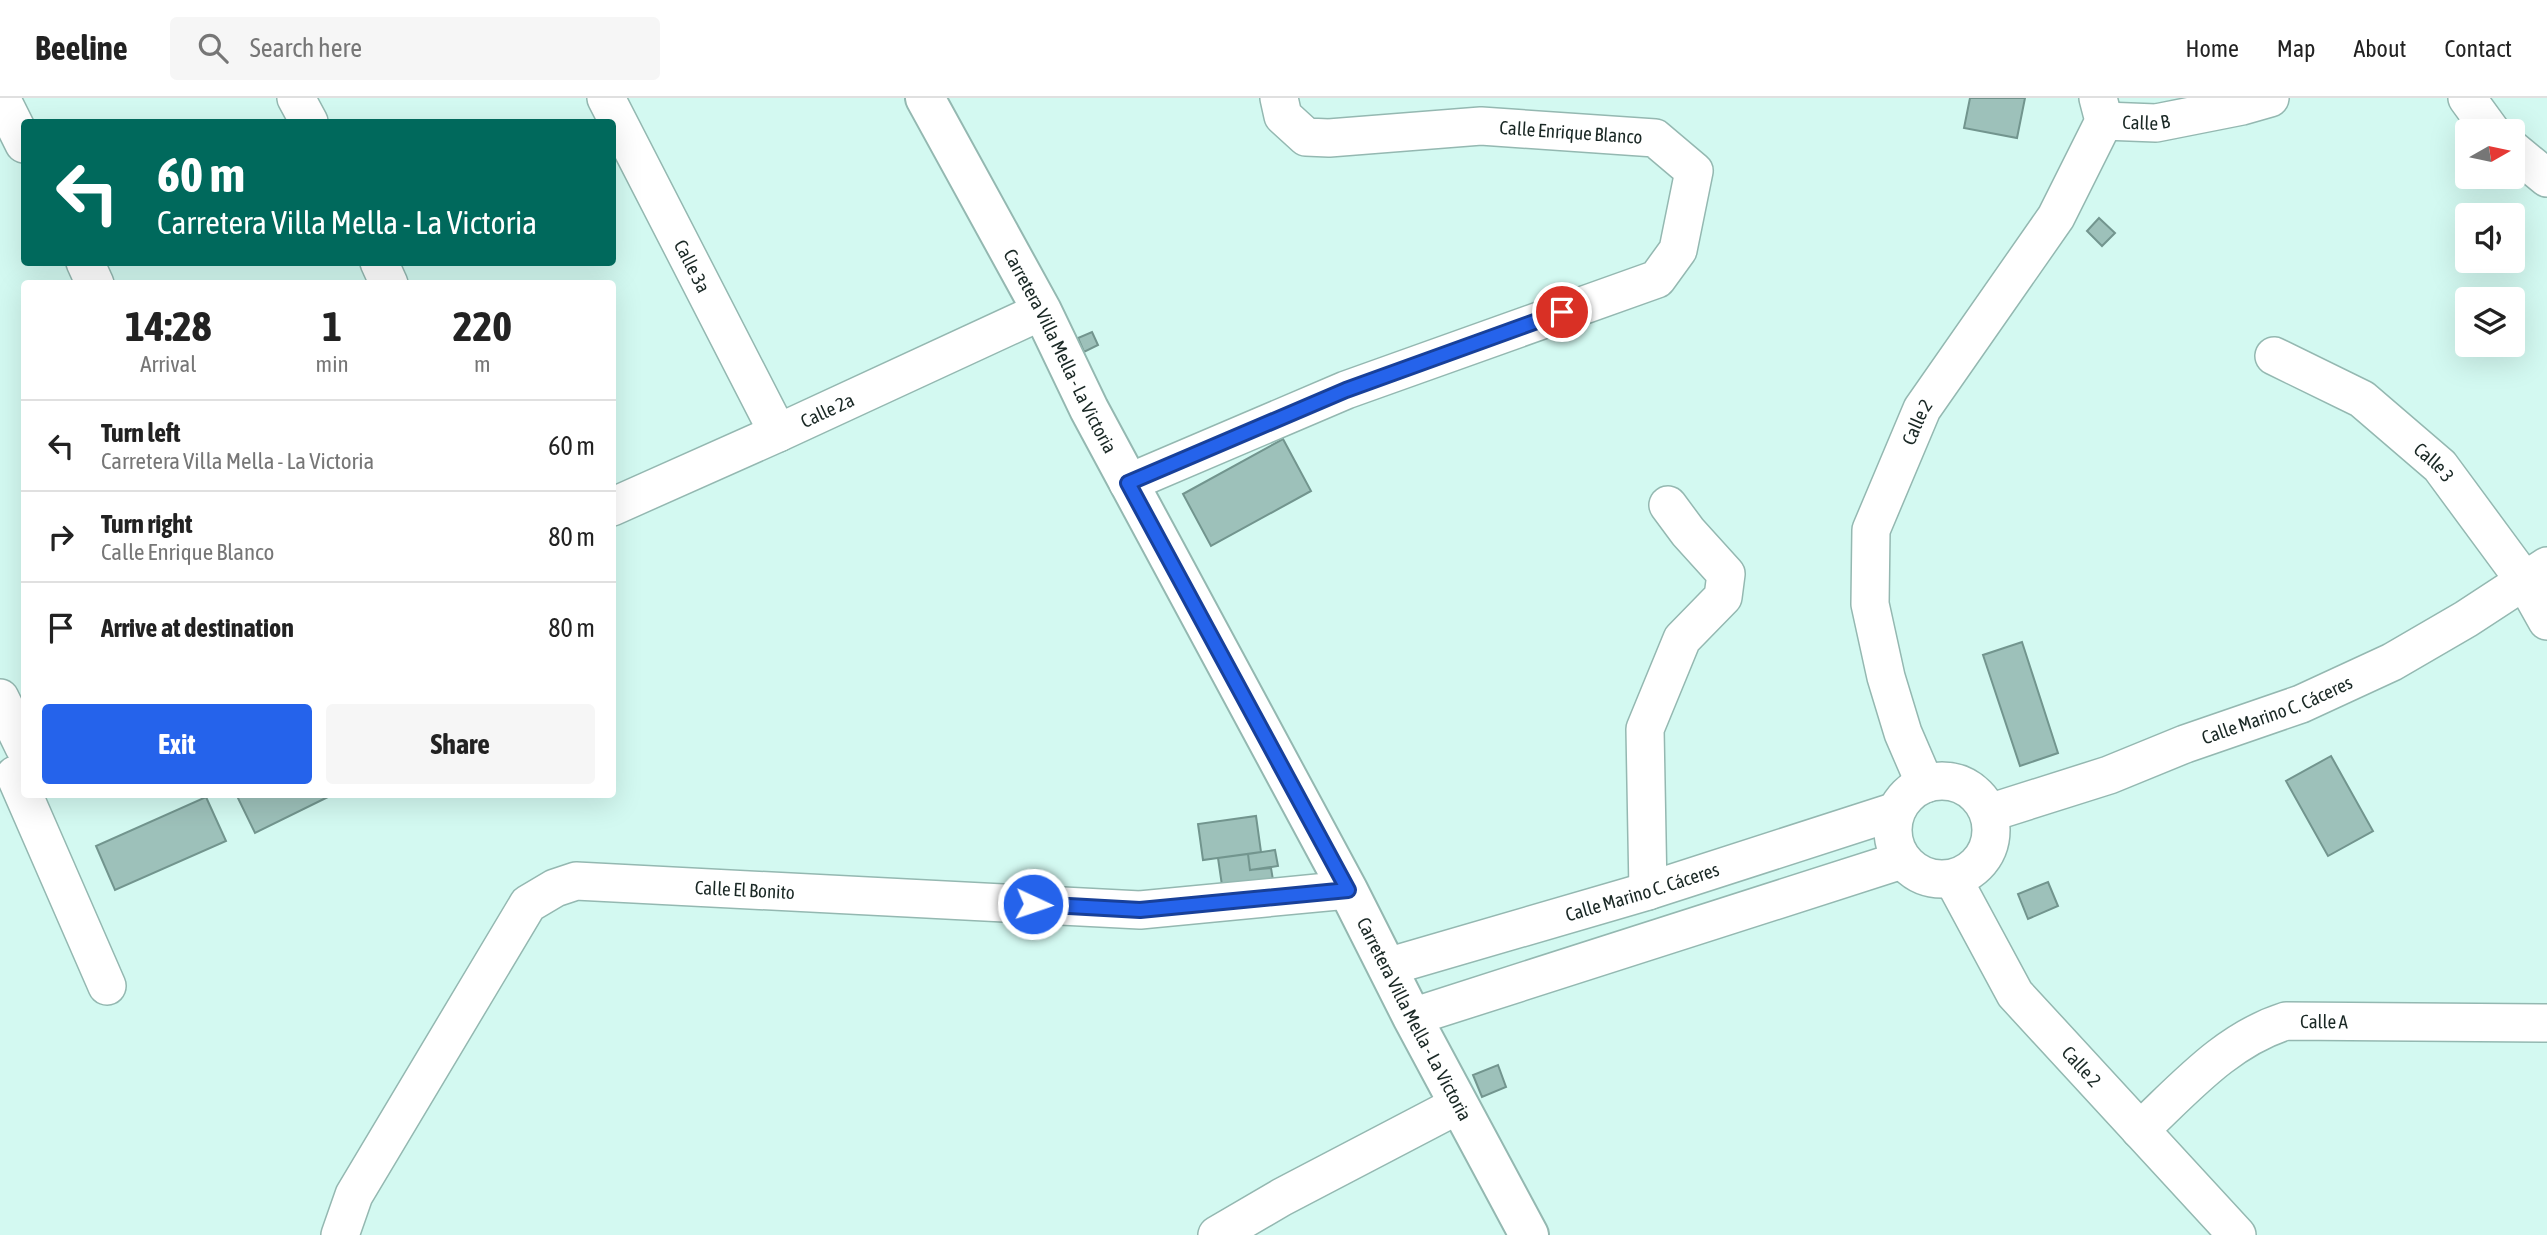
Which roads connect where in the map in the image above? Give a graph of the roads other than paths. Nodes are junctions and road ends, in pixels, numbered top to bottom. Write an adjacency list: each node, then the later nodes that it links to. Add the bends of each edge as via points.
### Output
1 (1, 98): 11 (street)
2 (296, 98): 9 (street)
3 (606, 98): 16 (street, Calle 3a)
4 (925, 98): 14 (main road, Carretera Villa Mella - La Victoria)
5 (1279, 98): 17 (street, Calle Enrique Blanco, via 1283,116 1306,137 1481,126 1655,138 1695,171 1678,250 1657,279 1346,390)
6 (2270, 98): 8 (street, Calle B, via 2156,123)
7 (2467, 98): 10 (street)
8 (2101, 109): 24 (street, Calle 2, via 2056,217 1922,409 1871,530 1870,604 1903,733)
9 (307, 119)
10 (2482, 119)
11 (21, 138)
12 (2525, 160): 13 (street)
13 (2547, 178)
14 (1042, 311): 16 (street, Calle 2a); 17 (main road, Carretera Villa Mella - La Victoria)
15 (2274, 356): 20 (street, Calle 3, via 2362,399 2440,466)
16 (779, 433): 18 (street, Calle 2a)
17 (1128, 483): 30 (main road, Carretera Villa Mella - La Victoria)
18 (616, 505)
19 (1668, 505): 31 (street, via 1726,573 1723,597 1682,639 1645,729)
20 (2535, 573): 21 (street, Calle 3); 27 (street, Calle Marino C. Cáceres, via 2392,662 2301,704 2109,775)
21 (2547, 621)
22 (0, 698): 23 (street)
23 (16, 768)
24 (1925, 784): 26 (street, via 1907,794); 27 (street, via 1937,780 1963,785)
25 (29, 798): 33 (street)
26 (1896, 811): 28 (street, via 1893,836); 31 (street, Calle Marino C. Cáceres)
27 (1989, 813): 29 (street, via 1991,841 1986,854 1966,874)
28 (1902, 860): 29 (street, via 1924,877); 34 (street)
29 (1953, 879): 37 (street, Calle 2, via 2015,994)
30 (1348, 890): 32 (main road, Carretera Villa Mella - La Victoria); 39 (street, Calle El Bonito, via 1140,910 576,881 555,888 528,904 354,1195)
31 (1648, 891): 32 (street, Calle Marino C. Cáceres)
32 (1387, 967): 34 (main road, Carretera Villa Mella - La Victoria)
33 (107, 986)
34 (1412, 1017): 36 (main road, Carretera Villa Mella - La Victoria)
35 (2547, 1023): 37 (street, Calle A, via 2286,1021 2263,1028 2212,1060)
36 (1458, 1105): 38 (main road, Carretera Villa Mella - La Victoria); 40 (street)
37 (2140, 1130): 41 (street, Calle 2)
38 (1523, 1233)
39 (340, 1235)
40 (1217, 1235)
41 (2237, 1235)

